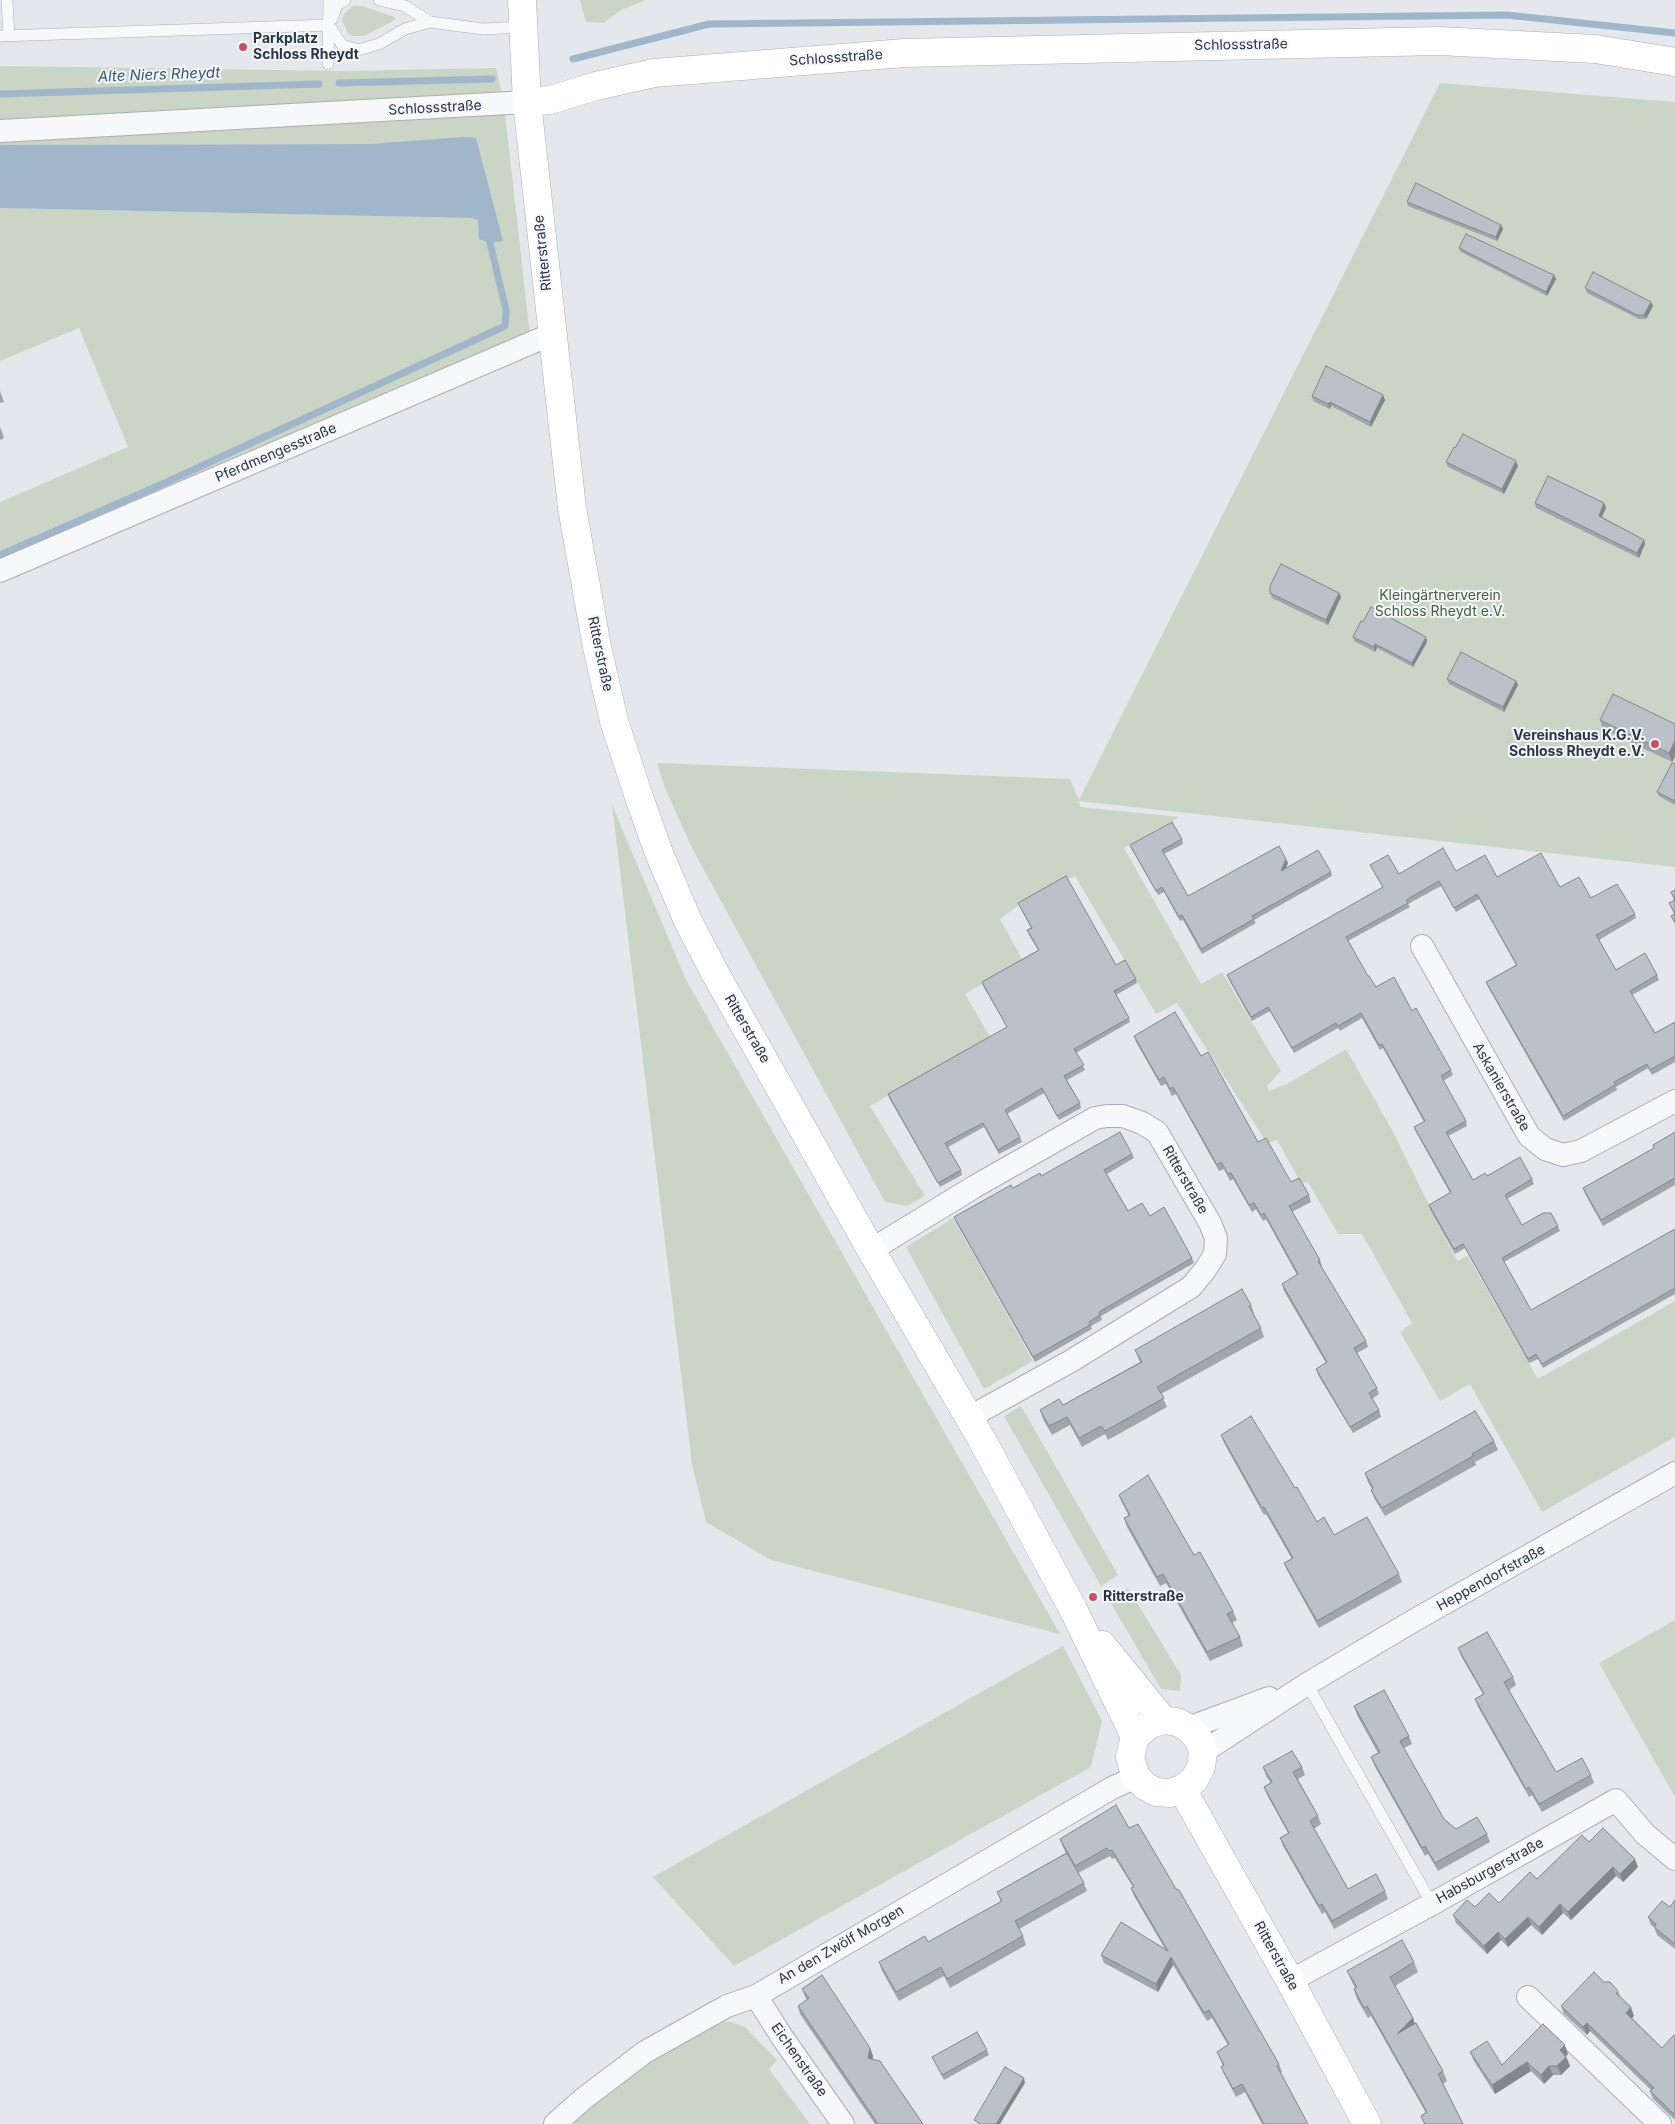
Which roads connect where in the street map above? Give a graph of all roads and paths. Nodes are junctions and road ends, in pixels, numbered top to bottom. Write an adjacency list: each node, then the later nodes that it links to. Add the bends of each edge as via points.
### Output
1 (7, 0): 9 (lane)
2 (329, 0): 7 (lane)
3 (344, 0): 7 (lane, via 338,5)
4 (379, 0): 6 (lane, via 405,6)
5 (522, 0): 8 (main road, Ritterstraße)
6 (430, 22): 7 (lane, via 405,29 379,44 358,50 342,45); 8 (lane, via 483,29)
7 (329, 25): 9 (lane); 11 (lane)
8 (523, 28): 12 (main road, Ritterstraße)
9 (4, 36)
10 (1675, 62): 12 (main road, Schlossstraße, via 1595,49 1440,41 904,53 654,73)
11 (328, 64)
12 (538, 101): 13 (street, Schlossstraße, via 328,109); 14 (main road, Ritterstraße)
13 (0, 130)
14 (552, 334): 15 (street, Pferdmengesstraße); 18 (main road, Ritterstraße, via 572,508 595,638 614,721 640,800 659,853 702,947)
15 (0, 571)
16 (1422, 946): 17 (street, Askanierstraße, via 1529,1136 1545,1149 1563,1155 1581,1151)
17 (1675, 1101)
18 (871, 1250): 19 (main road, Ritterstraße); 19 (street, Ritterstraße, via 1095,1118 1108,1116 1123,1116 1157,1132 1210,1223 1216,1238 1215,1254 1191,1287)
19 (968, 1418): 21 (main road, Ritterstraße)
20 (1675, 1473): 22 (street, Heppendorfstraße)
21 (1073, 1609): 23 (main road, Ritterstraße); 24 (main road, Ritterstraße)
22 (1308, 1684): 23 (street, Heppendorfstraße); 25 (street, Heppendorfstraße); 29 (lane)
23 (1176, 1724): 24 (main road, via 1150,1724); 25 (main road, Ritterstraße, via 1198,1738)
24 (1135, 1738): 26 (main road, via 1130,1757)
25 (1202, 1752): 27 (main road, via 1201,1767 1194,1780)
26 (1136, 1776): 27 (main road, via 1156,1792 1170,1793); 31 (street, An den Zwölf Morgen)
27 (1182, 1789): 30 (main road, Ritterstraße)
28 (1675, 1858): 29 (street, Habsburgerstraße, via 1645,1834 1616,1800)
29 (1432, 1904): 30 (street, Habsburgerstraße)
30 (1290, 1981): 35 (main road, Ritterstraße)
31 (756, 1996): 33 (street, An den Zwölf Morgen, via 727,2006 644,2052); 34 (street, Eichenstraße)
32 (1528, 1996): 36 (street)
33 (555, 2124)
34 (843, 2124)
35 (1367, 2124)
36 (1660, 2124)

